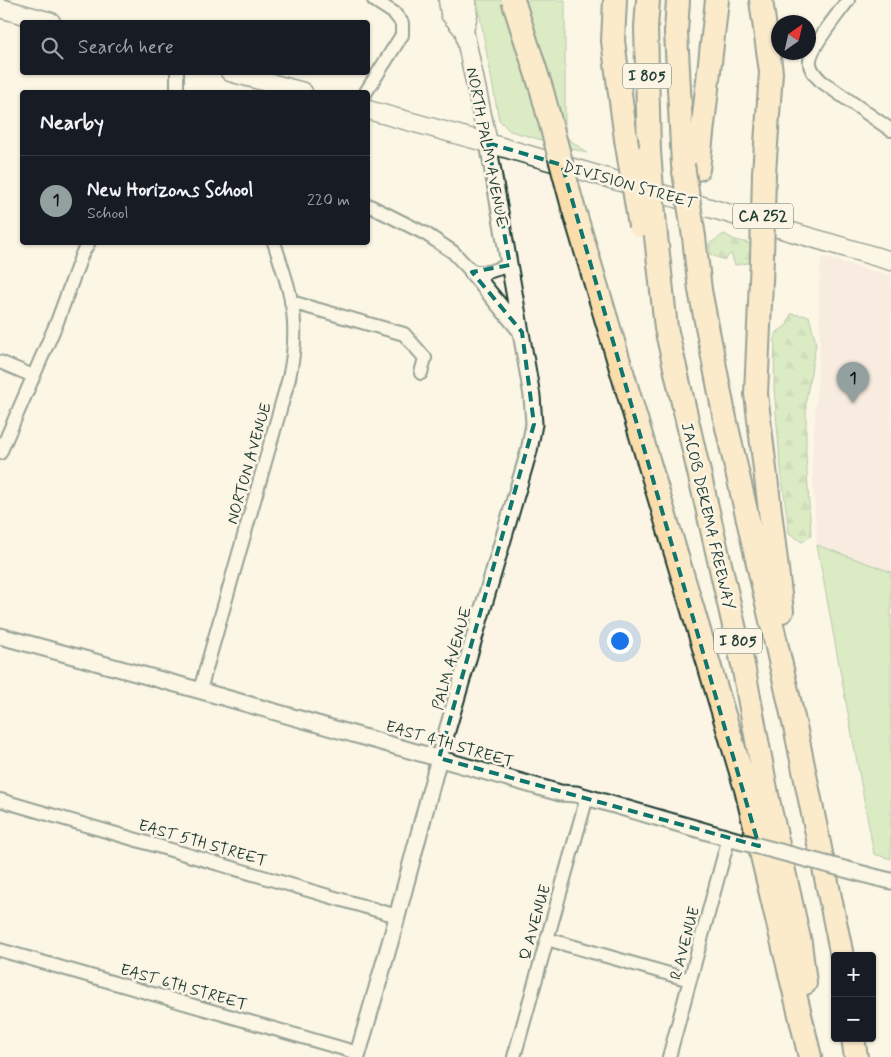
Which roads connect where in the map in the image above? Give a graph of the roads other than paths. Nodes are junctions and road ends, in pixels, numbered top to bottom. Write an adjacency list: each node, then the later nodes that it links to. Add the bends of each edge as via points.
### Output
1 (374, 0): 18 (street, via 394,13 402,23 402,35)
2 (448, 0): 13 (main road, NORTH PALM AVENUE, via 450,14)
3 (466, 0): 13 (main road, NORTH PALM AVENUE, via 468,15)
4 (513, 0): 53 (highway, bridge, via 746,789)
5 (615, 0): 24 (highway, bridge, via 614,41 626,139)
6 (648, 0): 24 (highway, JACOB DEKEMA FREEWAY / I 805, bridge)
7 (678, 0): 22 (highway, I 805, via 676,32)
8 (717, 0): 22 (highway)
9 (762, 0): 38 (highway, CA 252, bridge, via 771,72 756,394)
10 (848, 0): 20 (street, via 809,62 821,81)
11 (0, 8): 12 (main road)
12 (44, 20)
13 (464, 30): 21 (main road, NORTH PALM AVENUE)
14 (177, 75): 16 (street)
15 (241, 75): 17 (main road)
16 (177, 90)
17 (295, 90)
18 (367, 90)
19 (370, 111): 21 (main road, DIVISION STREET)
20 (891, 130)
21 (488, 143): 27 (main road, DIVISION STREET); 28 (street, NORTH PALM AVENUE)
22 (690, 167): 38 (highway, I 805, bridge, via 700,290 724,414)
23 (370, 206): 29 (street, via 426,234 452,252)
24 (647, 227): 54 (highway, JACOB DEKEMA FREEWAY / I 805, via 666,328 744,665 768,800 800,943)
25 (87, 245): 34 (street)
26 (275, 245): 30 (street, NORTON AVENUE)
27 (891, 261)
28 (510, 265): 29 (street, via 488,272); 31 (street, PALM AVENUE)
29 (472, 272): 31 (street)
30 (291, 302): 33 (street, via 404,334 426,358); 37 (street, NORTON AVENUE, via 294,322 289,378)
31 (522, 332): 39 (street, PALM AVENUE, via 534,424 529,450)
32 (0, 362): 34 (street)
33 (421, 373)
34 (32, 376): 35 (street)
35 (0, 453)
36 (0, 636): 37 (street, EAST 4TH STREET)
37 (200, 690): 39 (street, EAST 4TH STREET)
38 (796, 731): 47 (highway, I 805)
39 (440, 758): 40 (street, EAST 4TH STREET, via 560,793); 44 (street, PALM AVENUE)
40 (587, 797): 42 (street, EAST 4TH STREET); 45 (street, Q AVENUE)
41 (0, 800): 44 (street, EAST 5TH STREET)
42 (734, 839): 43 (street, EAST 4TH STREET, bridge); 48 (street, R AVENUE)
43 (885, 880)
44 (397, 916): 50 (street, PALM AVENUE)
45 (547, 939): 48 (street); 51 (street, Q AVENUE)
46 (0, 950): 50 (street, EAST 6TH STREET)
47 (841, 952)
48 (690, 980): 52 (street, R AVENUE)
49 (854, 1042): 55 (highway)
50 (358, 1055)
51 (514, 1057)
52 (669, 1057)
53 (810, 1057)
54 (815, 1057)
55 (856, 1057)

